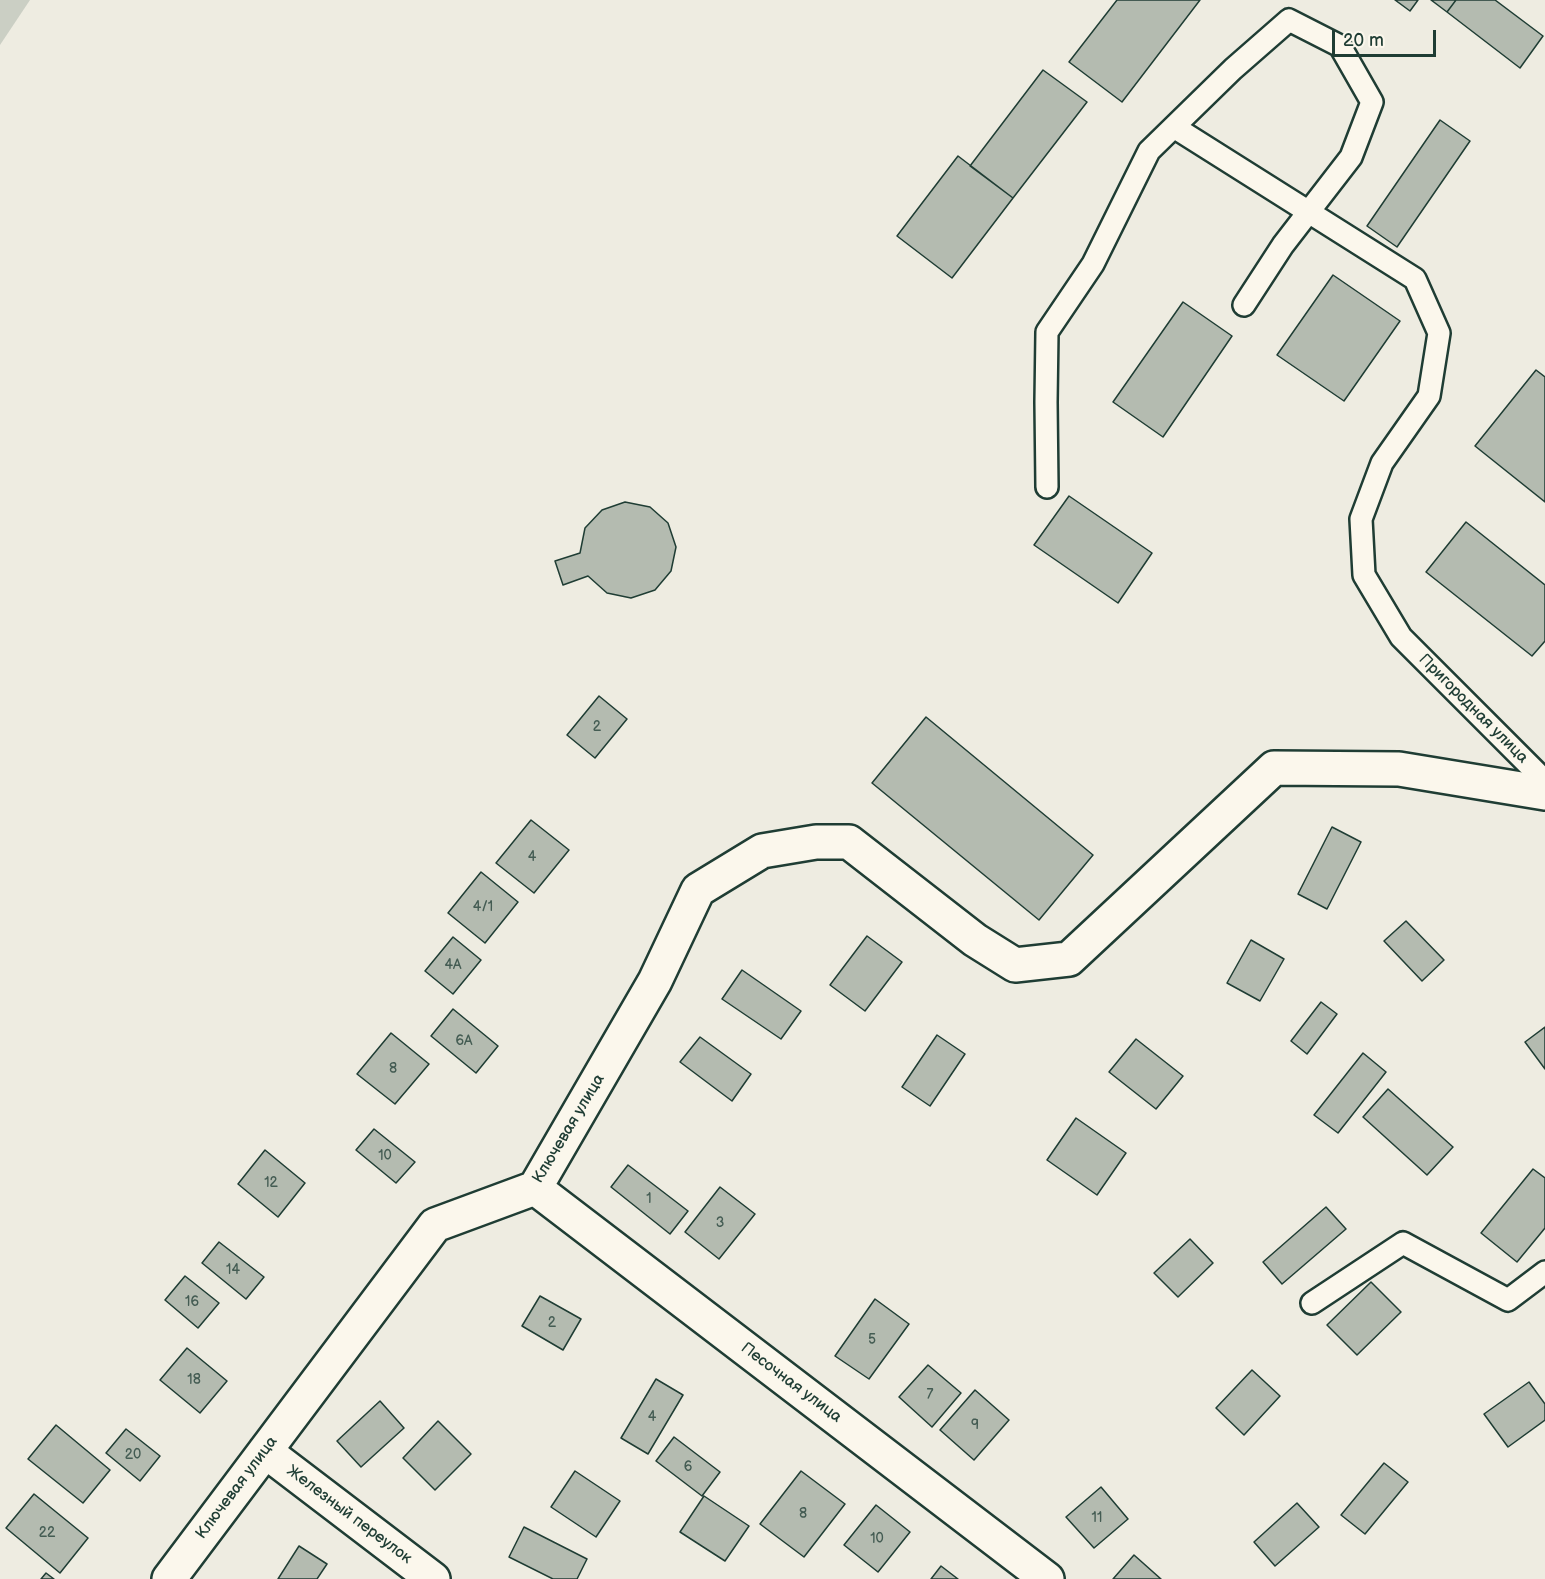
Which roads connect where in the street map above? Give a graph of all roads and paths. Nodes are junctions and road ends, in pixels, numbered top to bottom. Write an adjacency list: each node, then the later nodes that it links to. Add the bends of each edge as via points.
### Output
1 (1174, 127): 2 (lane, Пригородная улица); 2 (lane, via 1289,20 1340,46 1372,102 1351,157); 4 (lane, via 1149,151 1093,264 1047,332)
2 (1308, 212): 3 (lane); 5 (lane, Пригородная улица, via 1415,279 1439,333 1429,396 1382,463 1361,519 1364,575 1401,637)
3 (1244, 304)
4 (1047, 487)
5 (1545, 781)
6 (1545, 793): 7 (street, Ключевая улица, via 1399,770 1274,768 1069,959 1015,965 975,940 849,842 816,842 762,851 698,890 655,981)
7 (535, 1188): 10 (street, Ключевая улица, via 435,1225); 13 (street, Песочная улица)
8 (1545, 1272): 9 (lane, via 1508,1300 1403,1243)
9 (1312, 1303)
10 (265, 1451): 11 (street, Ключевая улица); 12 (street, Железный переулок)
11 (169, 1579)
12 (434, 1579)
13 (1047, 1579)

